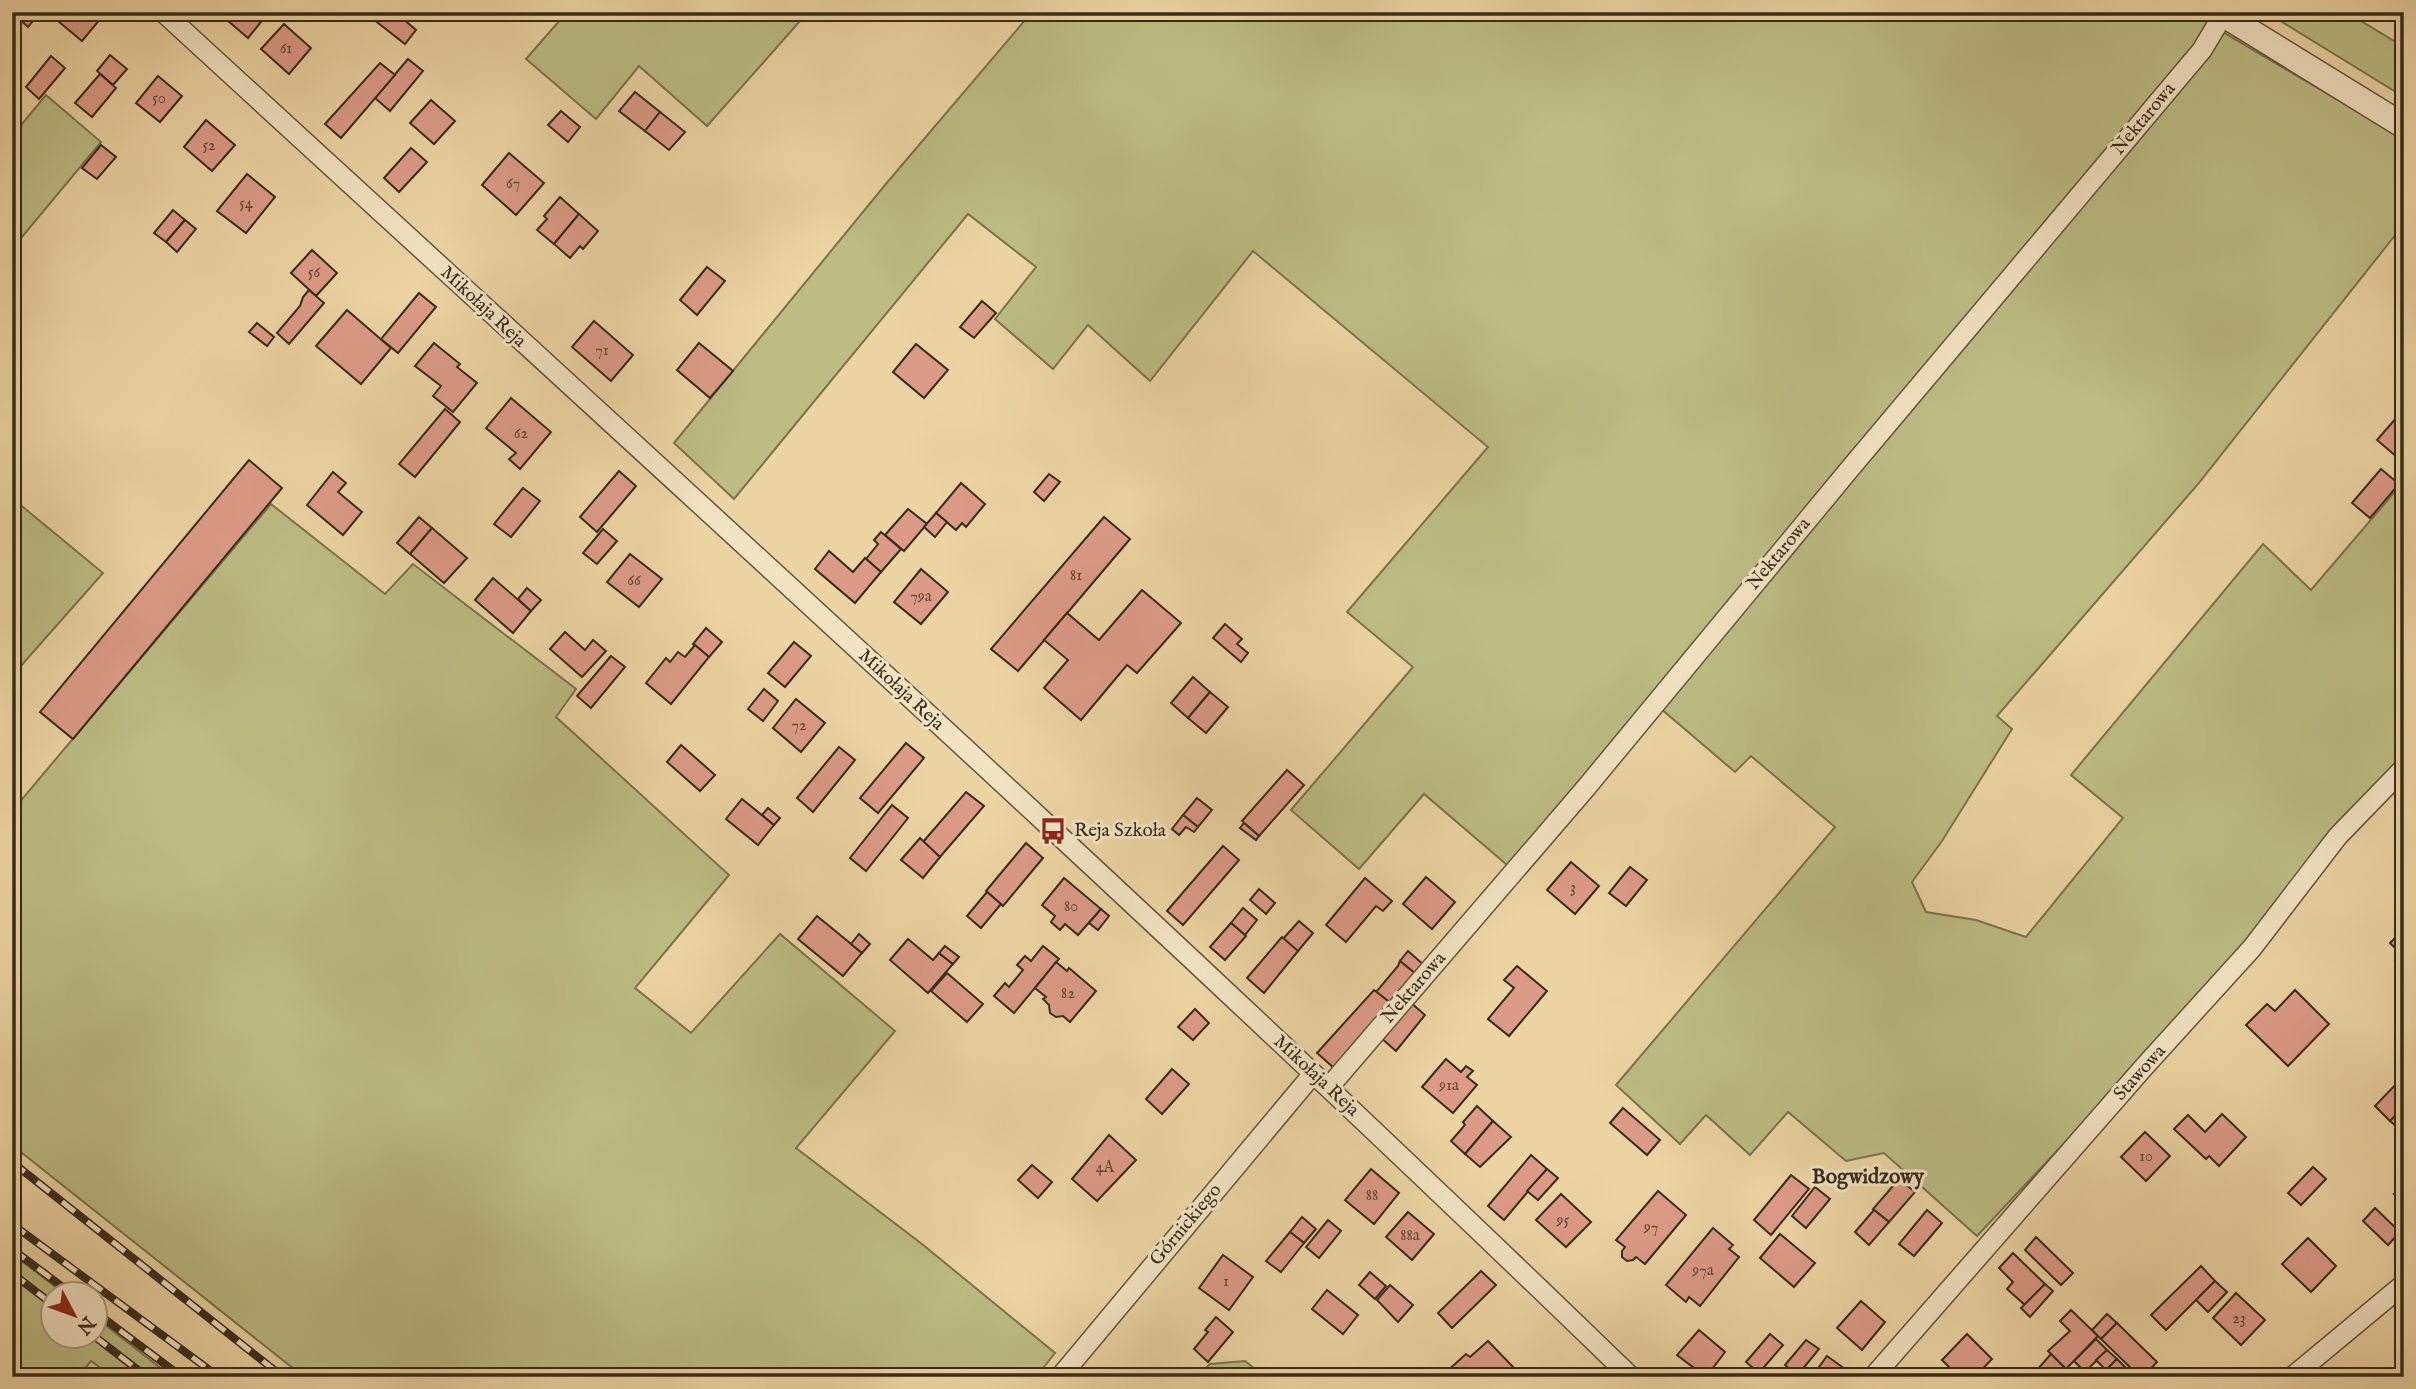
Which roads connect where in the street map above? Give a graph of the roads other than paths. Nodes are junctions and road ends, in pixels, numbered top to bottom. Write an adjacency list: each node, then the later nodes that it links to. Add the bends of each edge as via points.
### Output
1 (163, 12): 5 (street, Mikołaja Reja)
2 (2221, 14): 3 (street); 6 (street, Nektarowa, via 2193,61 1585,789)
3 (2404, 126)
4 (2404, 768): 10 (street, Stawowa, via 2338,836 2252,948)
5 (1313, 1074): 6 (street, Mikołaja Reja); 8 (street, Górnickiego)
6 (1329, 1087): 9 (street, Mikołaja Reja)
7 (2404, 1284): 11 (street)
8 (1060, 1377)
9 (1631, 1377)
10 (1873, 1377)
11 (2292, 1377)

